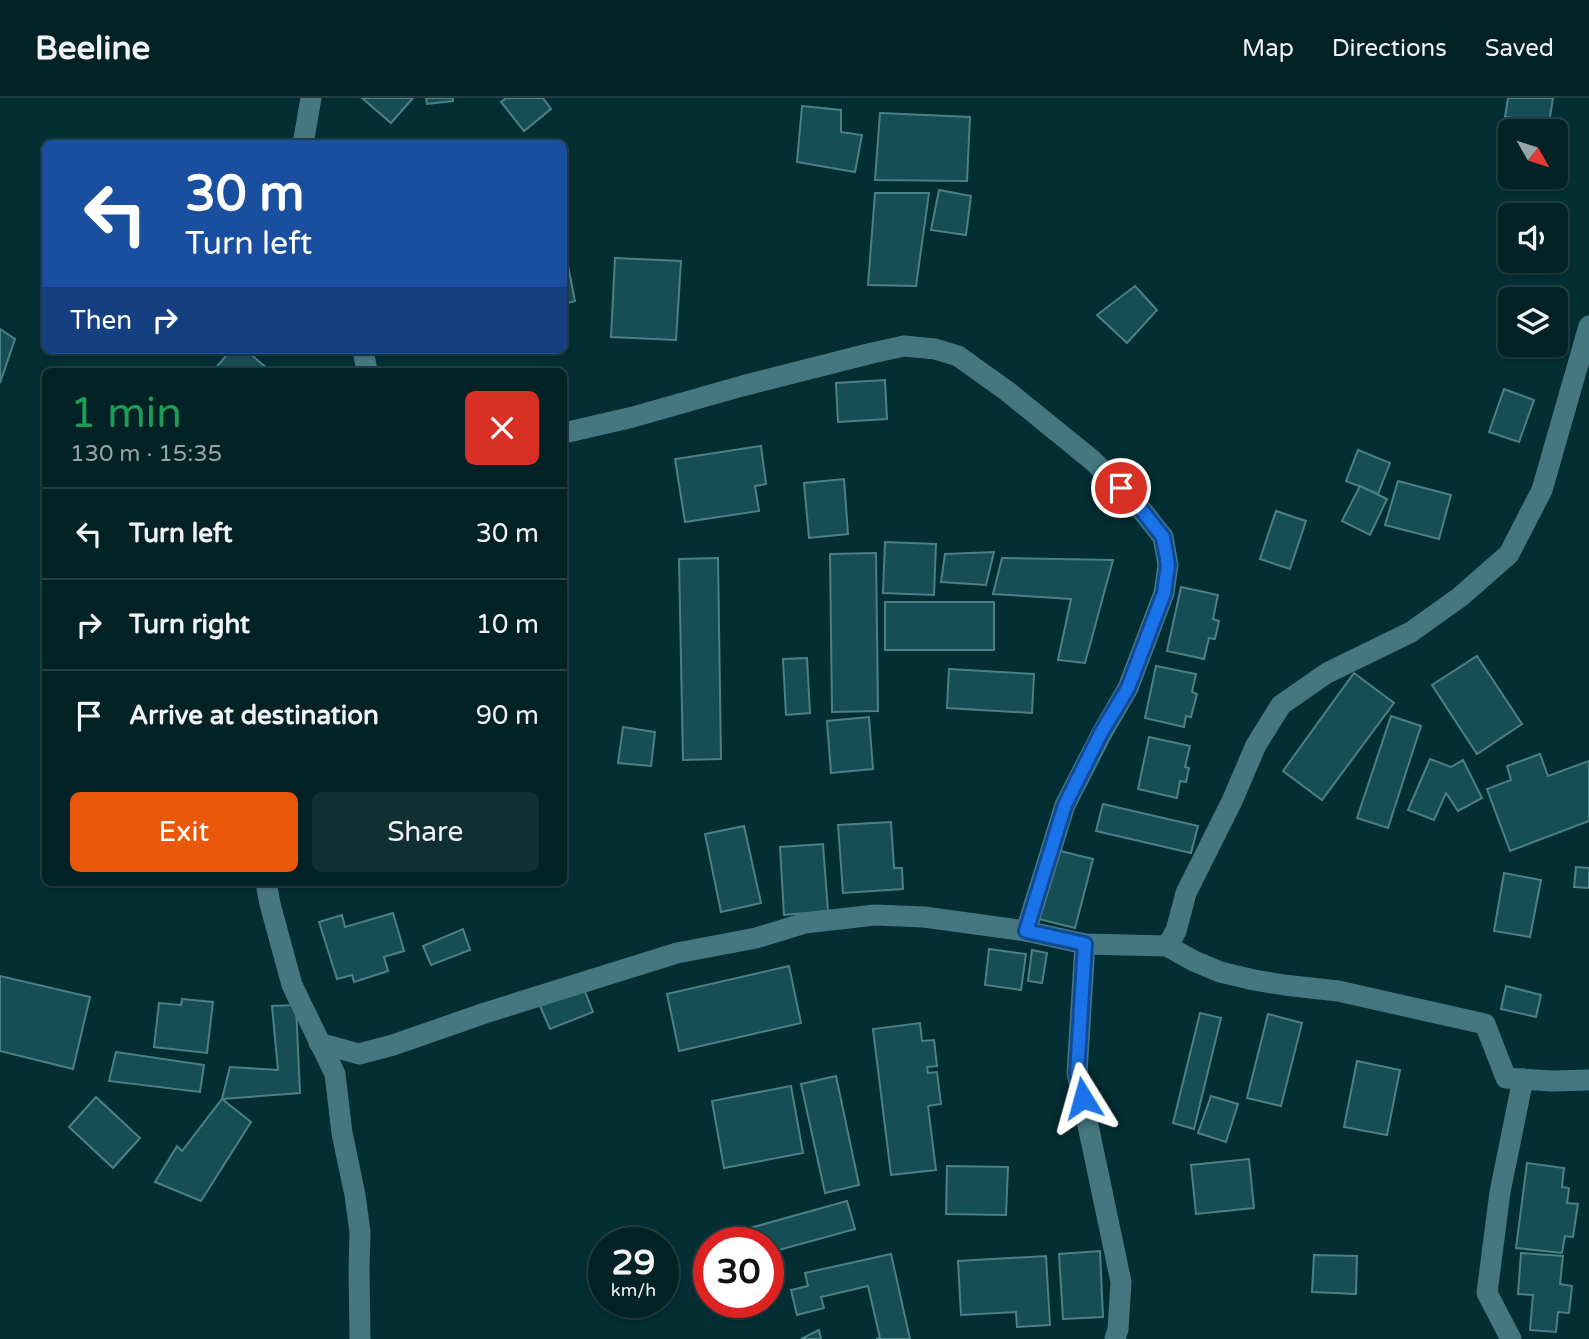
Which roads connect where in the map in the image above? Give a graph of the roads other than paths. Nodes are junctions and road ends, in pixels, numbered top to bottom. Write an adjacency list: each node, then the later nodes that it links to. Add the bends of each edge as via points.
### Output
1 (311, 98): 2 (street)
2 (304, 140)
3 (1589, 327): 8 (street, via 1542,490 1509,554 1411,632 1327,673 1281,705 1256,745 1186,893)
4 (567, 432): 6 (street, via 872,353 904,346 935,349 958,356 1007,391 1092,460 1136,503 1163,537 1168,565 1164,593 1128,688 1065,805)
5 (267, 886): 9 (street, via 292,985)
6 (1026, 931): 7 (street); 9 (street, via 875,915 805,923 677,953 359,1054)
7 (1085, 944): 8 (street); 13 (street, via 1077,1073 1121,1282)
8 (1167, 946): 10 (street, via 1220,972 1338,991 1485,1024 1506,1078)
9 (319, 1043): 12 (street, via 335,1074 355,1195 360,1232)
10 (1523, 1079): 11 (street); 14 (street, via 1500,1192 1487,1293)
11 (1589, 1080)
12 (360, 1339)
13 (1115, 1339)
14 (1511, 1339)

